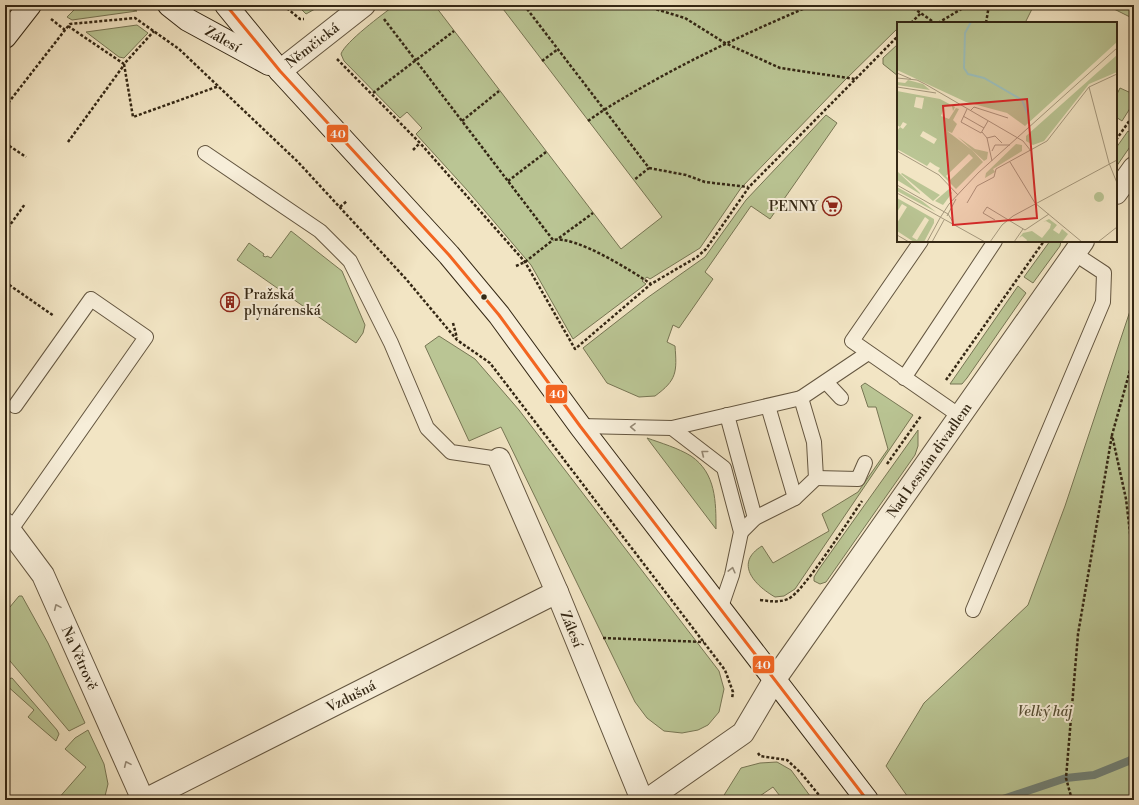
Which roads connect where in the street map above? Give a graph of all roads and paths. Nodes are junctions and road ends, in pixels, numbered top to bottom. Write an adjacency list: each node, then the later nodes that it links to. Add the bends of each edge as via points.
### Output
1 (30, 5): 24 (street)
2 (168, 5): 32 (street, Zálesí, via 188,20)
3 (226, 5): 32 (street, Zálesí)
4 (283, 5): 15 (path, via 300,19)
5 (364, 5): 32 (street, Němčická)
6 (524, 5): 27 (path)
7 (642, 5): 26 (path, via 685,18)
8 (812, 5): 26 (path)
9 (909, 5): 12 (path)
10 (968, 5): 18 (path)
11 (989, 5): 19 (path)
12 (921, 13): 16 (path); 17 (path)
13 (49, 18): 21 (path)
14 (383, 18): 29 (path)
15 (306, 19)
16 (912, 22)
17 (933, 22)
18 (940, 22)
19 (986, 22)
20 (68, 26): 21 (path); 22 (path, via 135,18); 31 (path)
21 (65, 30): 37 (path)
22 (154, 31): 31 (path); 34 (path, via 179,49)
23 (454, 31): 29 (path)
24 (5, 37)
25 (897, 37): 33 (path)
26 (726, 43): 33 (path, via 780,68); 38 (path)
27 (558, 49): 30 (path); 38 (path)
28 (337, 53): 36 (path, via 337,59)
29 (416, 60): 36 (path); 40 (path)
30 (542, 60)
31 (124, 64): 34 (path, via 133,117); 45 (path)
32 (280, 71): 87 (street, Zálesí, via 458,265 499,315)
33 (856, 80): 56 (path)
34 (219, 86): 60 (path, via 298,162)
35 (499, 91): 40 (path)
36 (372, 93): 47 (path)
37 (5, 107)
38 (604, 109): 41 (path); 52 (path)
39 (1134, 114): 42 (path)
40 (462, 121): 55 (path)
41 (588, 121)
42 (1128, 122): 43 (path); 44 (path)
43 (1134, 127)
44 (1117, 138)
45 (68, 142)
46 (5, 143): 51 (path)
47 (420, 143): 48 (path); 69 (path)
48 (413, 150)
49 (205, 152): 90 (lane, via 320,232 350,261 391,343 427,428 451,452)
50 (546, 152): 55 (path)
51 (26, 157)
52 (649, 168): 54 (path); 56 (path, via 686,175 705,182)
53 (1134, 168): 57 (street)
54 (634, 180)
55 (508, 181): 64 (path)
56 (748, 187): 72 (path, via 706,249)
57 (1117, 192)
58 (347, 201): 60 (path)
59 (25, 204): 62 (path)
60 (340, 207): 75 (path)
61 (593, 213): 63 (path)
62 (5, 232)
63 (558, 238): 64 (path); 72 (path, via 615,260)
64 (552, 240): 69 (path)
65 (920, 242): 76 (lane, via 852,341)
66 (994, 242): 78 (lane)
67 (1043, 242): 82 (path)
68 (1079, 247): 86 (street, Nad Lesním divadlem); 103 (lane, via 1104,274 1103,302)
69 (525, 262): 70 (path); 72 (path, via 575,349)
70 (516, 266)
71 (5, 282): 74 (path)
72 (651, 284)
73 (453, 323): 75 (path)
74 (70, 328): 83 (lane); 97 (lane, via 91,299 146,337)
75 (458, 340): 104 (path, via 490,363 704,642)
76 (868, 352): 78 (lane); 79 (lane)
77 (1134, 356): 89 (path)
78 (904, 378): 82 (lane)
79 (826, 382): 80 (lane); 81 (lane)
80 (801, 398): 84 (lane); 93 (lane, via 814,442)
81 (841, 398)
82 (933, 398): 86 (lane); 92 (path)
83 (14, 406)
84 (768, 406): 85 (lane); 95 (lane)
85 (727, 415): 88 (lane); 96 (lane)
86 (960, 416): 105 (street, Nad Lesním divadlem)
87 (580, 426): 88 (lane, one-way to 87); 102 (street, Zálesí)
88 (672, 428): 98 (lane, one-way to 88, via 724,468)
89 (1112, 435): 99 (path, via 1126,499); 110 (path, via 1078,634 1066,778)
90 (499, 459): 100 (street, Zálesí)
91 (865, 463): 93 (lane, via 858,479)
92 (884, 470)
93 (816, 478): 95 (lane)
94 (866, 496): 101 (path, via 802,586 789,599 775,602)
95 (795, 498): 96 (lane)
96 (755, 518): 98 (lane)
97 (7, 531): 106 (street, Na Větrově, one-way to 97, via 43,575)
98 (741, 532): 102 (lane, one-way to 98, via 732,574)
99 (1134, 566)
100 (557, 592): 104 (street, Zálesí); 106 (street, Vzdušná)
101 (760, 600)
102 (721, 607): 105 (street, Zálesí)
103 (973, 610)
104 (575, 637): 107 (street, Zálesí)
105 (775, 679): 108 (street, Nad Lesním divadlem, via 744,733); 109 (street, Zálesí)
106 (144, 800)
107 (642, 800)
108 (647, 800)
109 (868, 800)
110 (1072, 800)

